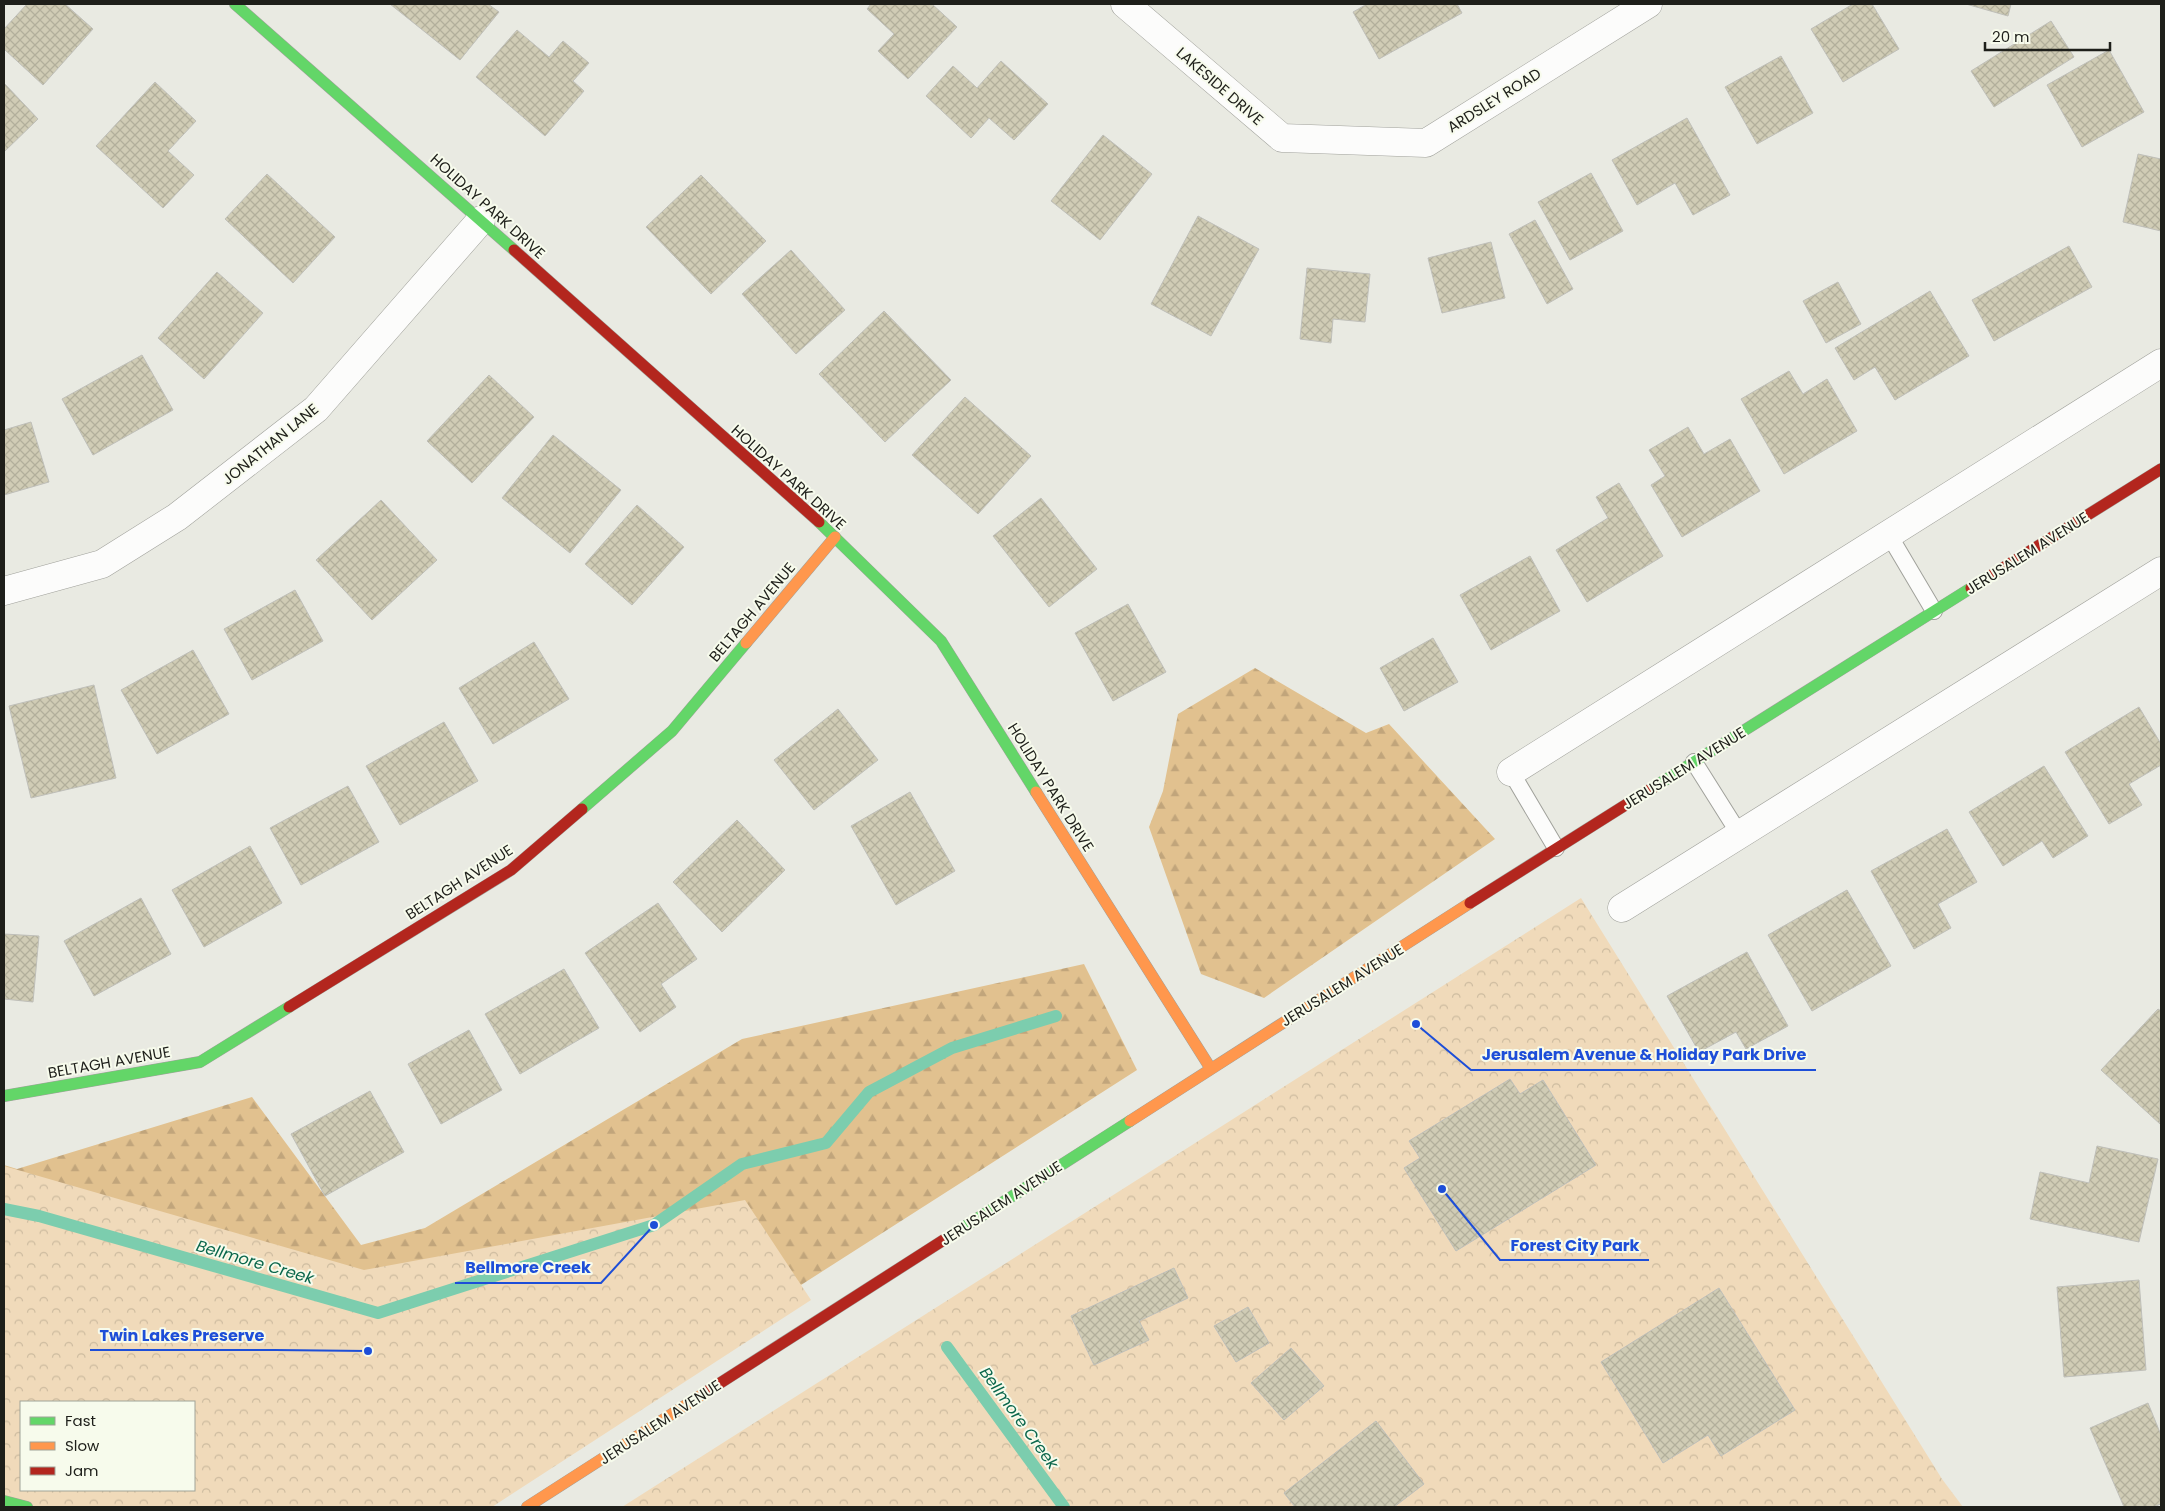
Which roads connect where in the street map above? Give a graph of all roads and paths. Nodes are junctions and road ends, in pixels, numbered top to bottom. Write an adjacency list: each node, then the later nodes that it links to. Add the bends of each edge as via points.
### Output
1 (235, 4): 5 (main road, HOLIDAY PARK DRIVE)
2 (1125, 4): 4 (street, LAKESIDE DRIVE, via 1282,138)
3 (1648, 4): 4 (street, ARDSLEY ROAD, via 1426,143)
4 (1326, 140)
5 (481, 220): 9 (main road, HOLIDAY PARK DRIVE); 11 (street, JONATHAN LANE, via 316,409 177,517 102,564)
6 (2161, 363): 8 (street)
7 (2161, 470): 12 (main road, JERUSALEM AVENUE)
8 (1889, 535): 12 (lane); 14 (street)
9 (834, 537): 18 (main road, HOLIDAY PARK DRIVE, via 941,641); 19 (main road, BELTAGH AVENUE, via 672,731 511,870 200,1062)
10 (2161, 570): 15 (street)
11 (4, 591)
12 (1934, 611): 13 (main road, JERUSALEM AVENUE)
13 (1694, 762): 15 (lane); 16 (main road, JERUSALEM AVENUE)
14 (1511, 772): 16 (lane)
15 (1740, 835): 17 (street)
16 (1556, 848): 18 (main road, JERUSALEM AVENUE)
17 (1622, 908)
18 (1211, 1068): 22 (main road, JERUSALEM AVENUE)
19 (4, 1096)
20 (4, 1501): 21 (main road)
21 (26, 1507)
22 (527, 1507)

